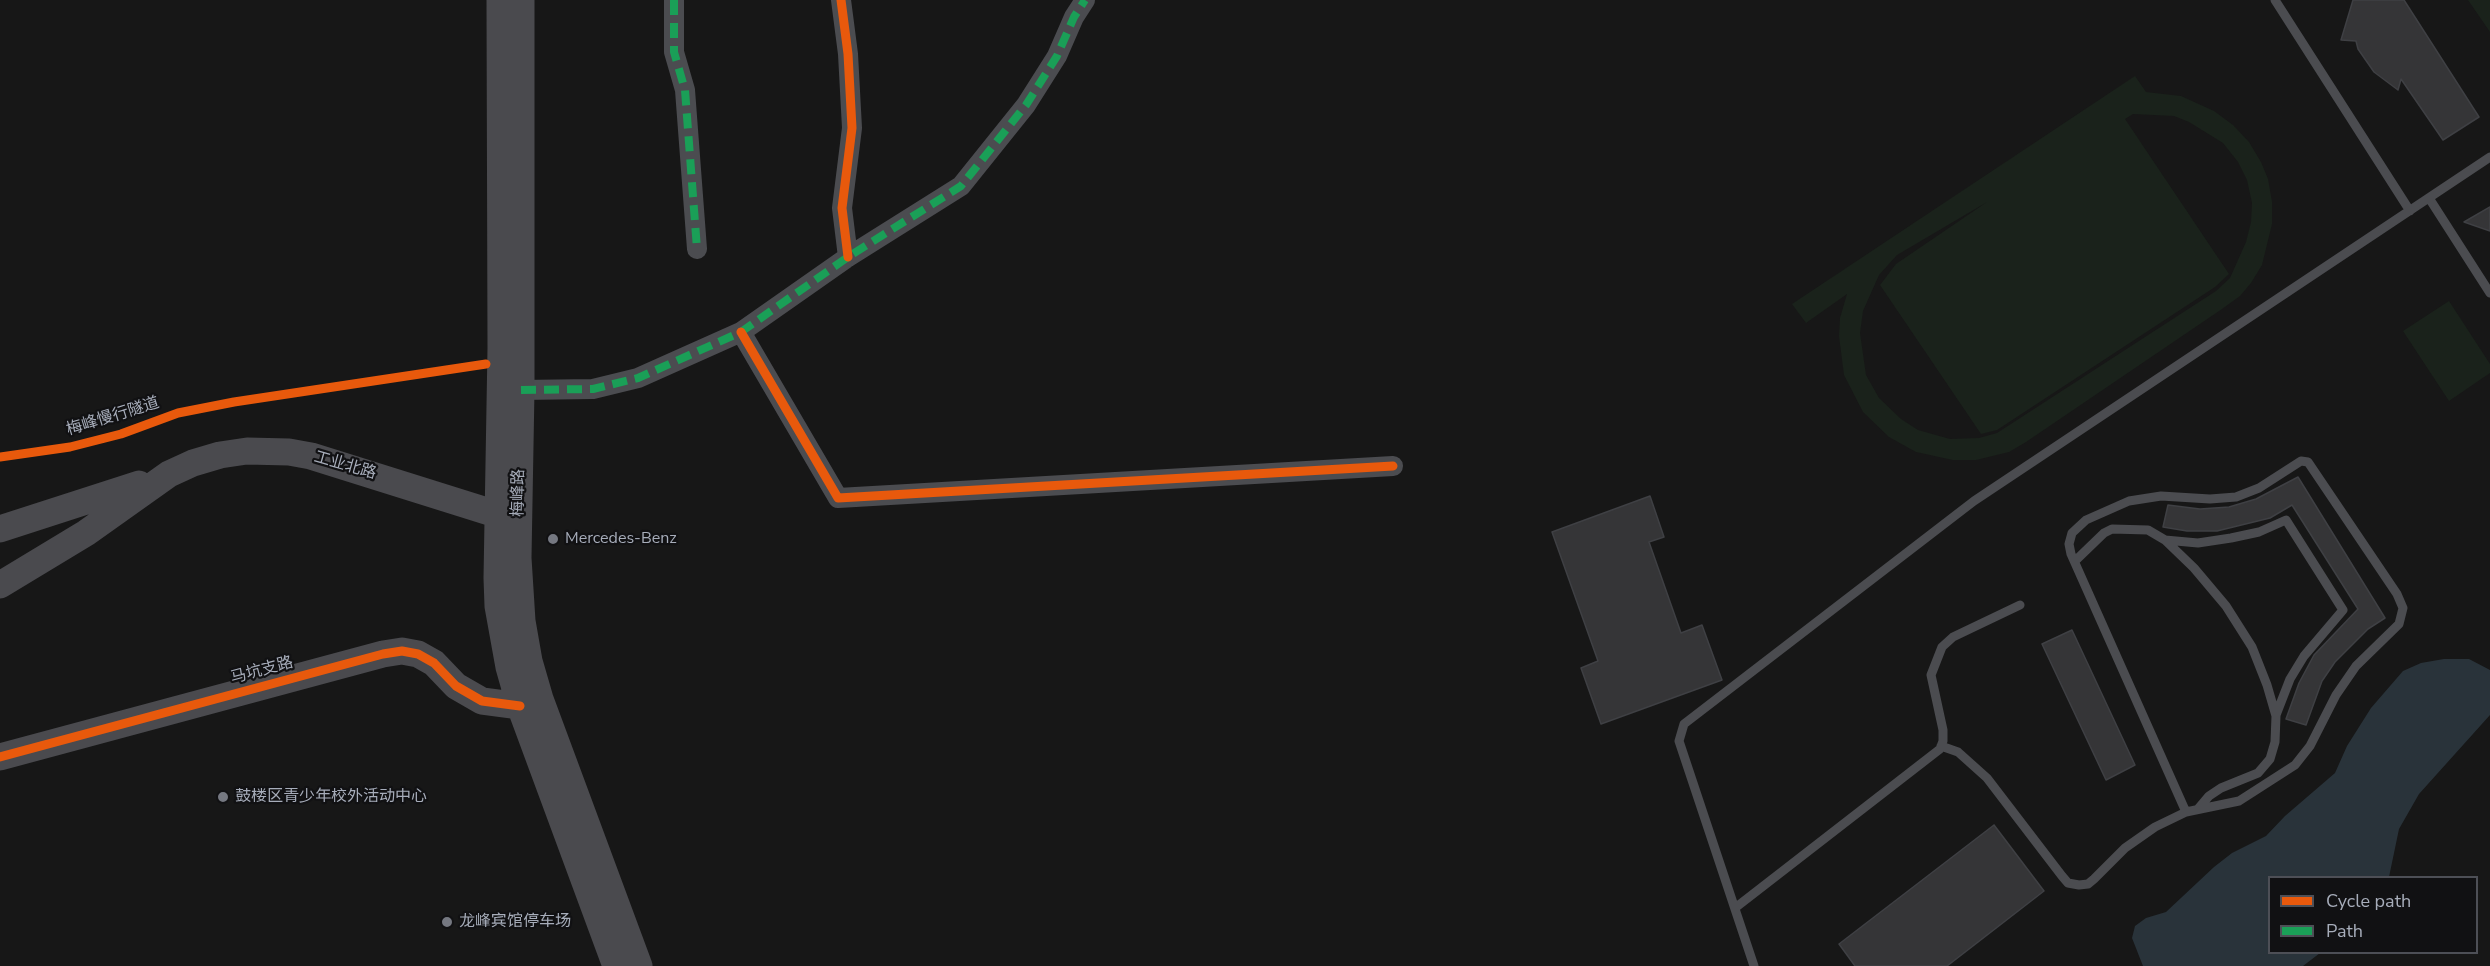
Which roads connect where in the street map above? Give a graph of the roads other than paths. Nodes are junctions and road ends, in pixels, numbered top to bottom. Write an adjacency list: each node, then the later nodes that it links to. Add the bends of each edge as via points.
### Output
1 (500, 0): 17 (main road, 梅峰路, via 501,348)
2 (521, 0): 14 (main road, 梅峰路)
3 (674, 0): 10 (street, via 674,52 685,90)
4 (841, 0): 11 (street, via 852,128 842,208)
5 (1085, 0): 11 (street, via 1057,56 1026,105 961,186)
6 (2275, 0): 9 (lane)
7 (2490, 157): 8 (lane)
8 (2429, 198): 9 (lane); 12 (lane)
9 (2410, 211): 29 (lane, via 1974,501 1684,724 1679,741)
10 (697, 249)
11 (848, 257): 13 (street)
12 (2490, 293)
13 (741, 332): 14 (street, via 638,378 593,389); 15 (street, via 838,498)
14 (521, 390): 17 (main road, 梅峰路)
15 (1393, 466)
16 (169, 474): 17 (main road, 工业北路, via 220,454 289,452 361,470); 18 (main road, 工业北路); 21 (main road, 工业北路, via 86,533)
17 (508, 518): 23 (main road, 梅峰路, via 498,606); 31 (main road, 梅峰路, via 529,661)
18 (0, 529)
19 (2165, 540): 20 (lane, via 2148,530 2112,529); 24 (lane, via 2226,606 2252,647); 24 (lane, via 2198,543 2231,538 2259,532 2286,520 2343,610 2304,656)
20 (2075, 561): 27 (lane, via 2069,544 2072,533 2086,520 2105,511 2129,501 2161,496 2236,497 2268,483 2301,461 2308,462 2397,594 2403,608 2399,624 2356,666 2295,765 2239,801); 28 (lane)
21 (0, 585)
22 (2020, 606): 25 (lane, via 1953,637 1942,647 1931,675 1943,730)
23 (520, 706): 26 (main road, 马坑支路, via 474,698 434,663 402,651); 30 (main road, 梅峰路)
24 (2276, 716): 27 (lane, via 2270,759 2258,773 2221,788)
25 (1941, 746): 28 (lane, via 1958,752 1987,778 2068,883 2088,884 2125,848); 29 (lane)
26 (0, 757)
27 (2198, 809): 28 (lane)
28 (2186, 812)
29 (1735, 908): 32 (lane)
30 (616, 966)
31 (639, 966)
32 (1754, 966)

